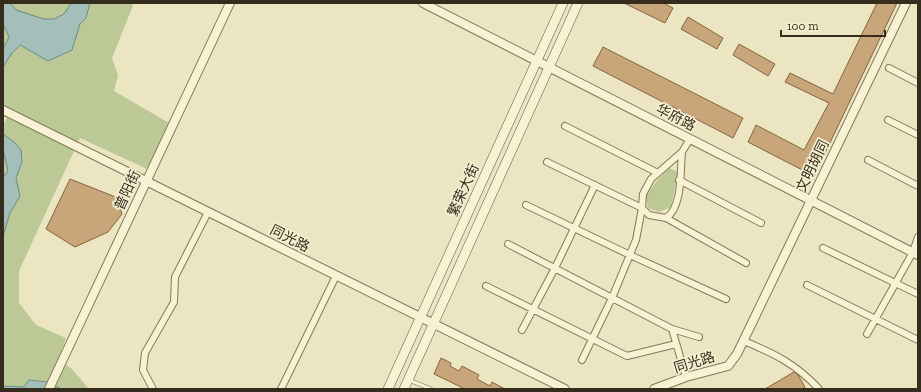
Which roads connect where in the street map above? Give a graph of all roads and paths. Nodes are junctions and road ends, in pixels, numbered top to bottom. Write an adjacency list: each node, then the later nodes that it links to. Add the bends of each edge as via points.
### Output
1 (230, 3): 20 (street, 普阳街)
2 (423, 3): 6 (street, 华府路)
3 (563, 3): 6 (main road, 繁荣大街)
4 (578, 3): 7 (main road, 繁荣大街)
5 (906, 3): 23 (street, 文明胡同)
6 (536, 60): 7 (street, 华府路); 45 (main road, 繁荣大街)
7 (549, 66): 14 (street, 华府路); 47 (main road, 繁荣大街)
8 (889, 68): 9 (street)
9 (918, 83)
10 (3, 110): 20 (street, 同光路)
11 (888, 120): 13 (street)
12 (565, 126): 18 (street)
13 (918, 135)
14 (690, 139): 15 (street); 23 (street, 华府路)
15 (682, 152): 18 (street); 19 (street)
16 (868, 160): 22 (street)
17 (547, 162): 21 (street)
18 (658, 173): 25 (street, via 643,194)
19 (679, 180): 27 (street, via 679,198 672,214); 28 (street)
20 (146, 181): 26 (street, 同光路); 60 (street, 普阳街)
21 (595, 185): 25 (street); 29 (street)
22 (918, 186)
23 (810, 200): 33 (street, 华府路); 54 (street, 文明胡同)
24 (526, 205): 29 (street)
25 (642, 208): 27 (street, via 649,215); 34 (street, via 636,240)
26 (208, 212): 37 (street, 同光路); 61 (street, via 175,277 174,302 144,353 143,370)
27 (666, 218): 35 (street)
28 (761, 223)
29 (575, 228): 34 (street); 36 (street)
30 (918, 237): 33 (street)
31 (508, 244): 36 (street)
32 (824, 248): 38 (street)
33 (915, 254): 38 (street)
34 (630, 255): 42 (street); 43 (street)
35 (746, 263)
36 (555, 268): 42 (street); 44 (street)
37 (336, 276): 45 (street, 同光路); 62 (street)
38 (896, 283): 41 (street); 46 (street)
39 (807, 285): 46 (street)
40 (486, 286): 44 (street)
41 (918, 294)
42 (612, 298): 48 (street); 52 (street)
43 (726, 299)
44 (533, 310): 49 (street); 52 (street)
45 (421, 318): 47 (street, 同光路); 63 (main road, 繁荣大街)
46 (876, 319): 50 (street); 53 (street)
47 (434, 325): 59 (main road, 繁荣大街); 66 (street, 同光路)
48 (672, 329): 51 (street); 55 (street)
49 (522, 330)
50 (867, 334)
51 (699, 338)
52 (592, 340): 55 (street, via 628,356); 57 (street)
53 (918, 340)
54 (744, 341): 56 (street, 文明胡同); 68 (street, via 778,356 804,372)
55 (676, 344): 58 (street)
56 (737, 354): 58 (street, 同光路, via 728,366)
57 (582, 360)
58 (686, 377): 67 (street, 同光路)
59 (409, 380): 64 (main road, 繁荣大街); 65 (lane)
60 (49, 389)
61 (153, 389)
62 (282, 389)
63 (388, 389)
64 (404, 389)
65 (431, 389)
66 (565, 389)
67 (654, 389)
68 (820, 389)

